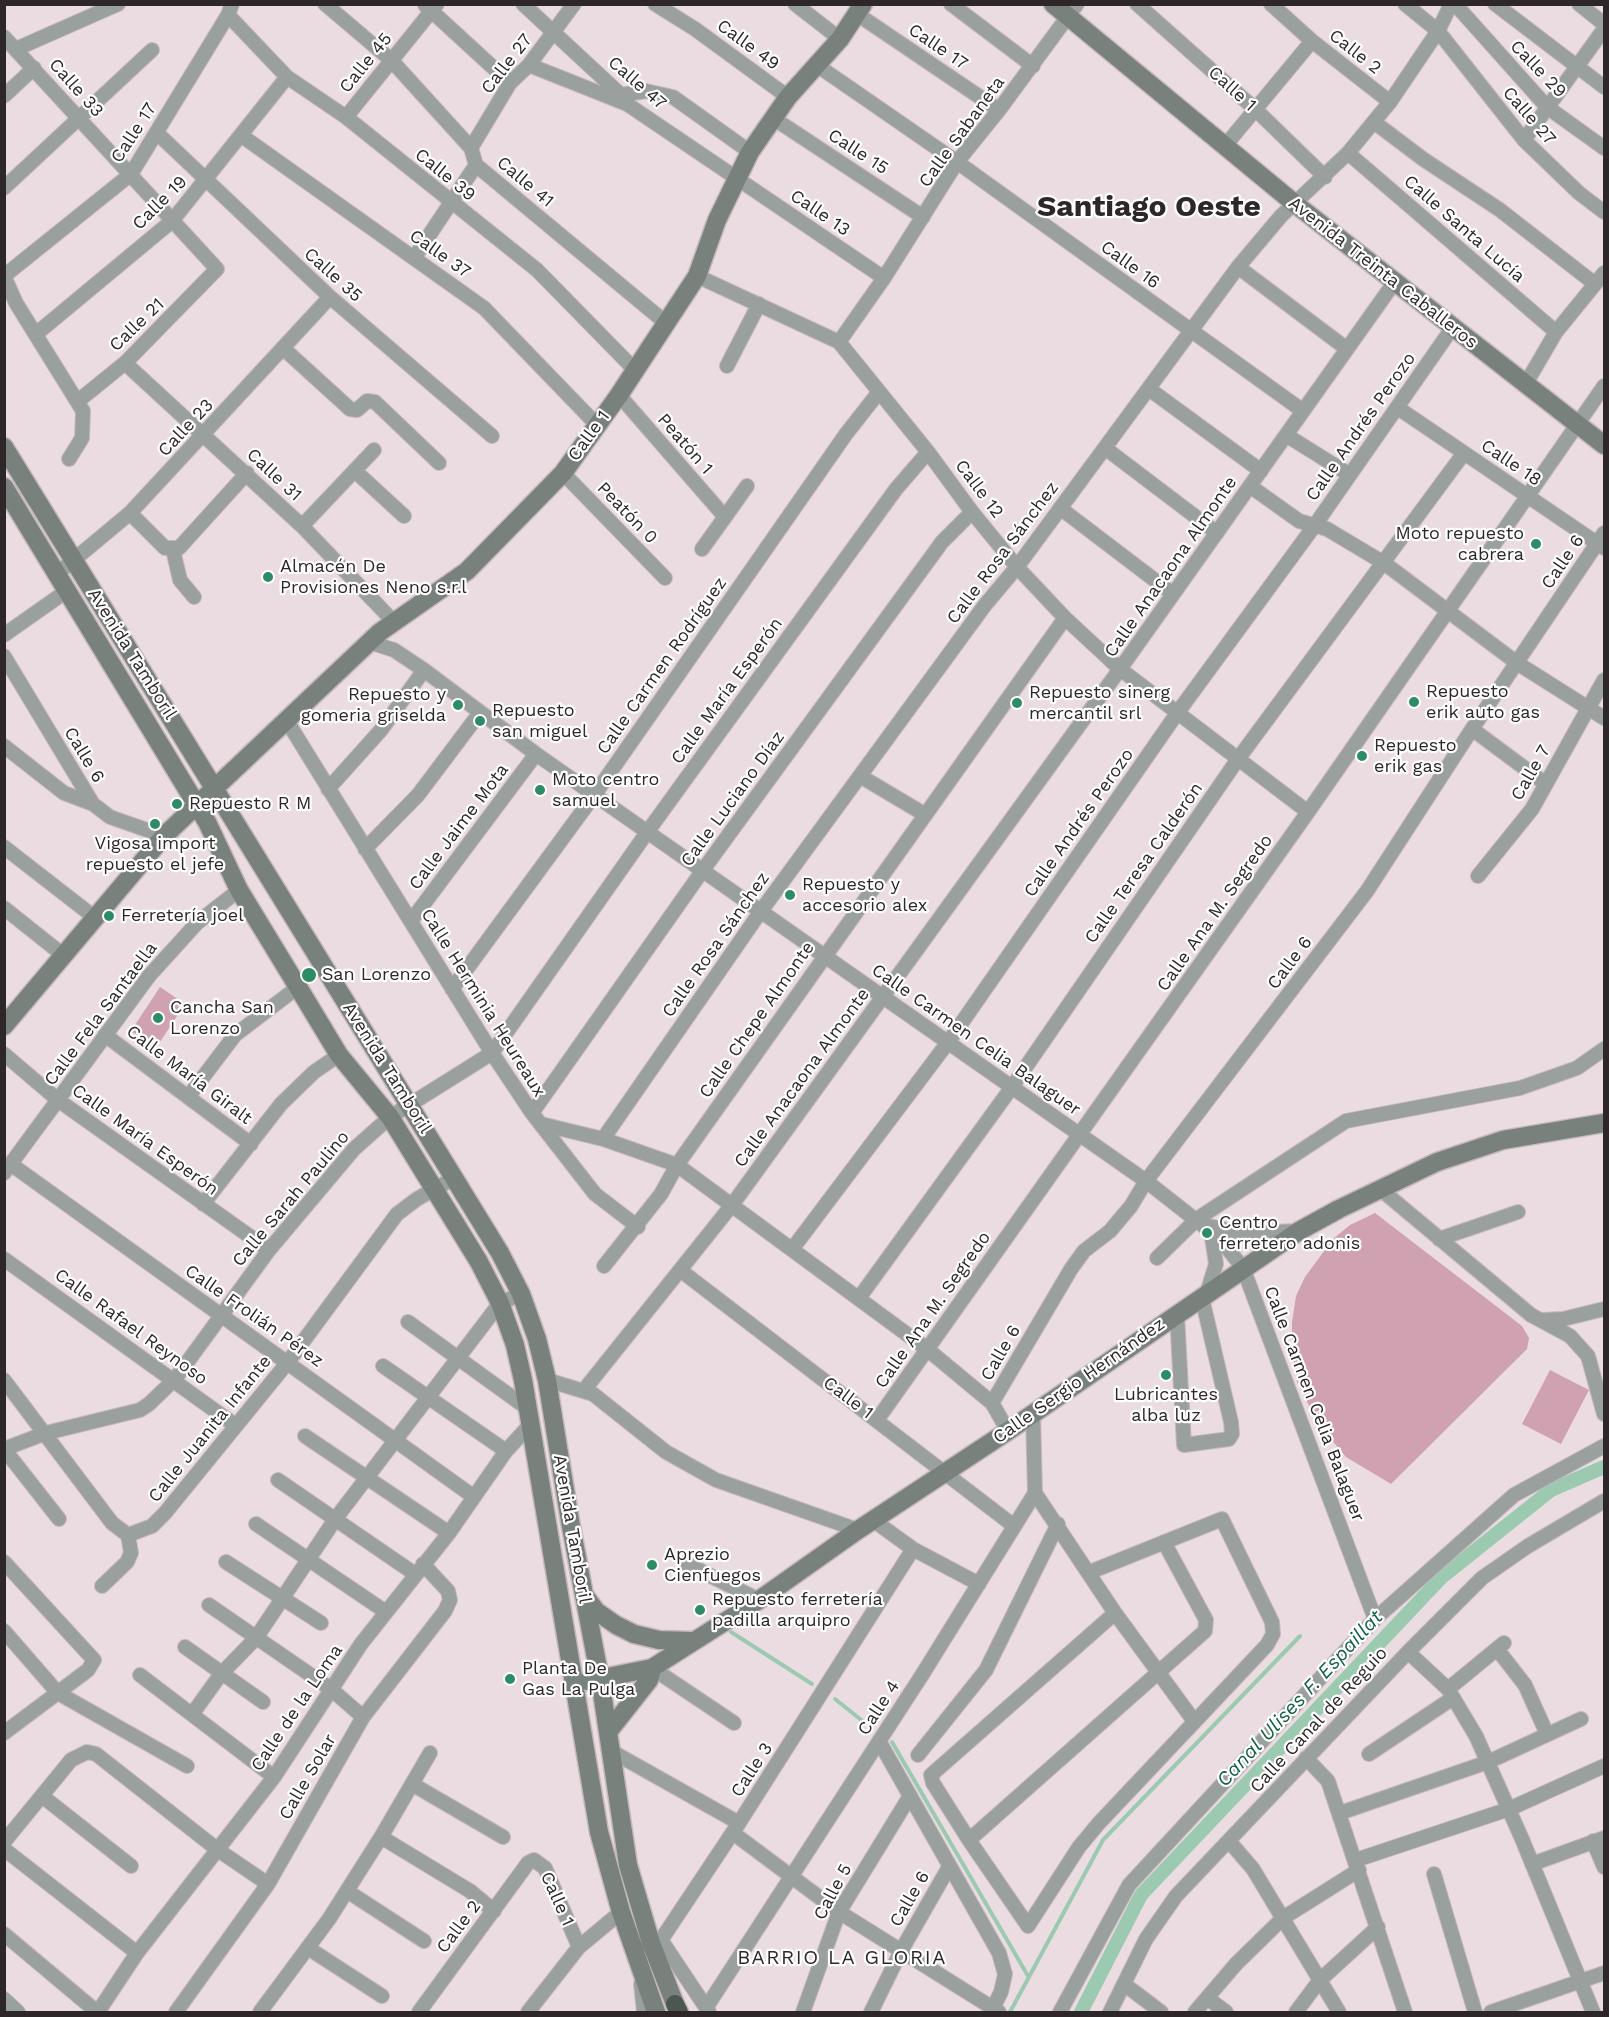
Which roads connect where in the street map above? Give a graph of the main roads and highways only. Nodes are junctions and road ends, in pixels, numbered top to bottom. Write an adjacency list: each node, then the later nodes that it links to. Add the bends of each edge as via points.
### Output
1 (1053, 4): 3 (main road, Avenida Treinta Caballeros)
2 (860, 9): 7 (main road, Calle 1, via 818,66 788,97 750,152 735,178 697,276 563,473 467,571 393,621)
3 (1073, 11): 4 (main road, Avenida Treinta Caballeros, via 1224,147)
4 (1605, 446)
5 (4, 447): 7 (main road, Avenida Tamboril)
6 (4, 487): 8 (main road, Avenida Tamboril)
7 (216, 788): 8 (main road, Calle 1); 11 (main road, Avenida Tamboril, via 500,1253 521,1294 547,1380)
8 (198, 806): 9 (main road, Calle 1, via 164,836); 15 (main road, Avenida Tamboril, via 239,890 339,1055 390,1117 500,1303 515,1345)
9 (4, 1026)
10 (1605, 1123): 12 (main road, Calle Sergio Hernández, via 1503,1140 1437,1162 1299,1231 759,1600)
11 (583, 1593): 12 (main road, via 596,1611 634,1635); 14 (main road, Avenida Tamboril)
12 (691, 1641): 13 (main road, Calle Sergio Hernández)
13 (652, 1668): 14 (main road, Calle Sergio Hernández); 16 (main road, via 649,1680)
14 (600, 1679): 15 (main road, Calle Sergio Hernández); 16 (main road, Avenida Tamboril)
15 (575, 1683): 18 (main road, Avenida Tamboril, via 599,1832 621,1912)
16 (608, 1732): 17 (main road, Avenida Tamboril, via 628,1864)
17 (677, 2008)
18 (656, 2012)

